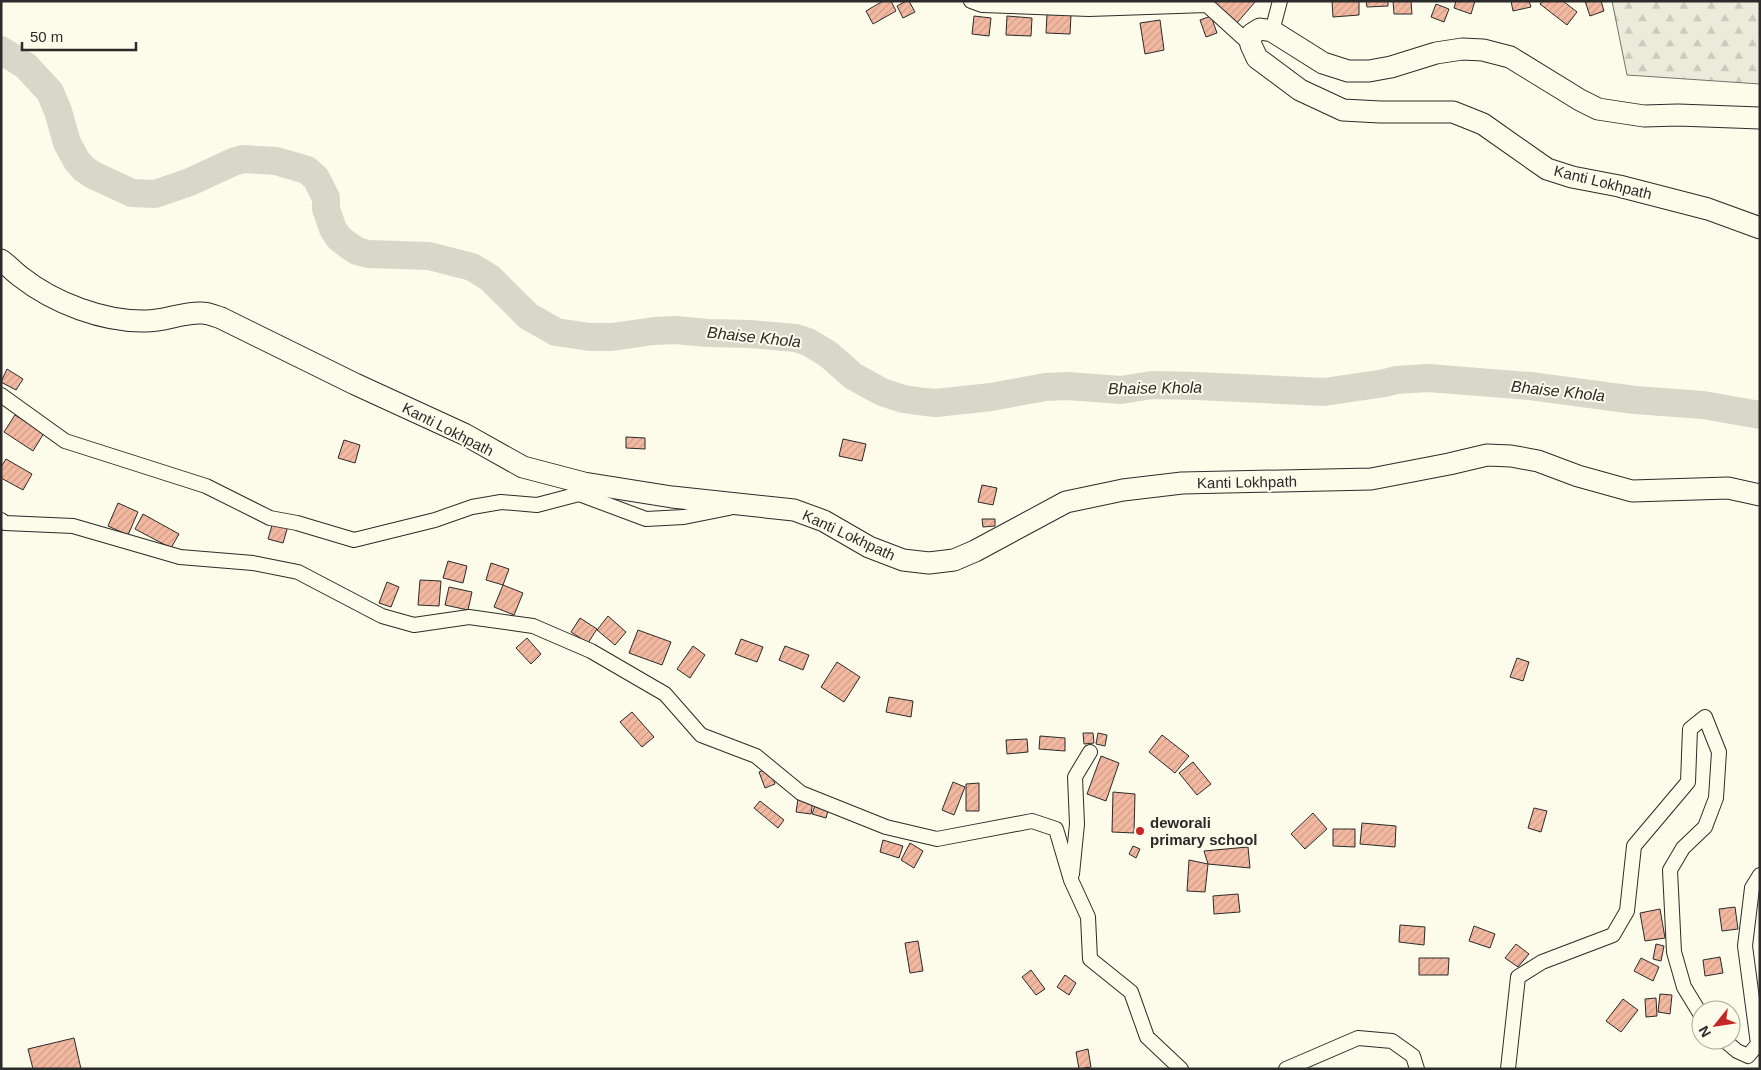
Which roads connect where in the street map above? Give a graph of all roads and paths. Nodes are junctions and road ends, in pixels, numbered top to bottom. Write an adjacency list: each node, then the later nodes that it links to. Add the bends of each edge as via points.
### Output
1 (971, 1): 4 (street, via 1090,9 1207,5)
2 (1280, 1): 3 (street)
3 (1272, 31): 4 (main road, via 1256,31); 5 (main road, via 1323,63 1348,71 1391,67 1436,53 1483,50 1510,56 1598,109 1644,116)
4 (1250, 45): 6 (main road, Kanti Lokhpath, via 1262,63 1300,90 1343,110 1453,112 1483,124 1547,169 1708,210)
5 (1760, 118)
6 (1760, 228)
7 (1, 260): 10 (main road, Kanti Lokhpath, via 43,292 102,316 124,321 147,321 203,313 221,318 464,434 524,467 584,484)
8 (1, 395): 10 (street, via 65,441 206,486 270,518 354,540 435,520 472,507 501,502 536,505 579,494 646,519 684,517)
9 (1760, 495): 10 (main road, Kanti Lokhpath, via 1728,488 1632,491 1538,462 1487,455 1371,479 1182,483 1123,490 1066,502 975,551 954,560 929,563 904,560 869,547 824,521 794,510)
10 (746, 505)
11 (1, 520): 14 (street, via 4,523 73,526 180,557 253,563 298,572 382,616 414,625 469,617 532,626 591,651 665,694 701,735 756,756 801,793 886,828 937,839 1032,821 1056,829)
12 (1090, 752): 14 (street, via 1075,777 1077,824)
13 (1760, 875): 16 (street, via 1752,888 1745,946 1758,1044 1748,1056)
14 (1071, 880): 17 (street, via 1088,917 1090,959 1131,992 1147,1037)
15 (1692, 1000): 20 (street, via 1684,986 1674,952 1670,870 1683,848 1705,827 1716,798 1719,752 1706,718 1690,729 1688,782 1634,846 1627,911 1613,935 1542,962 1518,977)
16 (1735, 1050)
17 (1181, 1069)
18 (1286, 1069): 19 (street, via 1358,1038 1392,1041 1413,1056)
19 (1417, 1069)
20 (1508, 1069)

